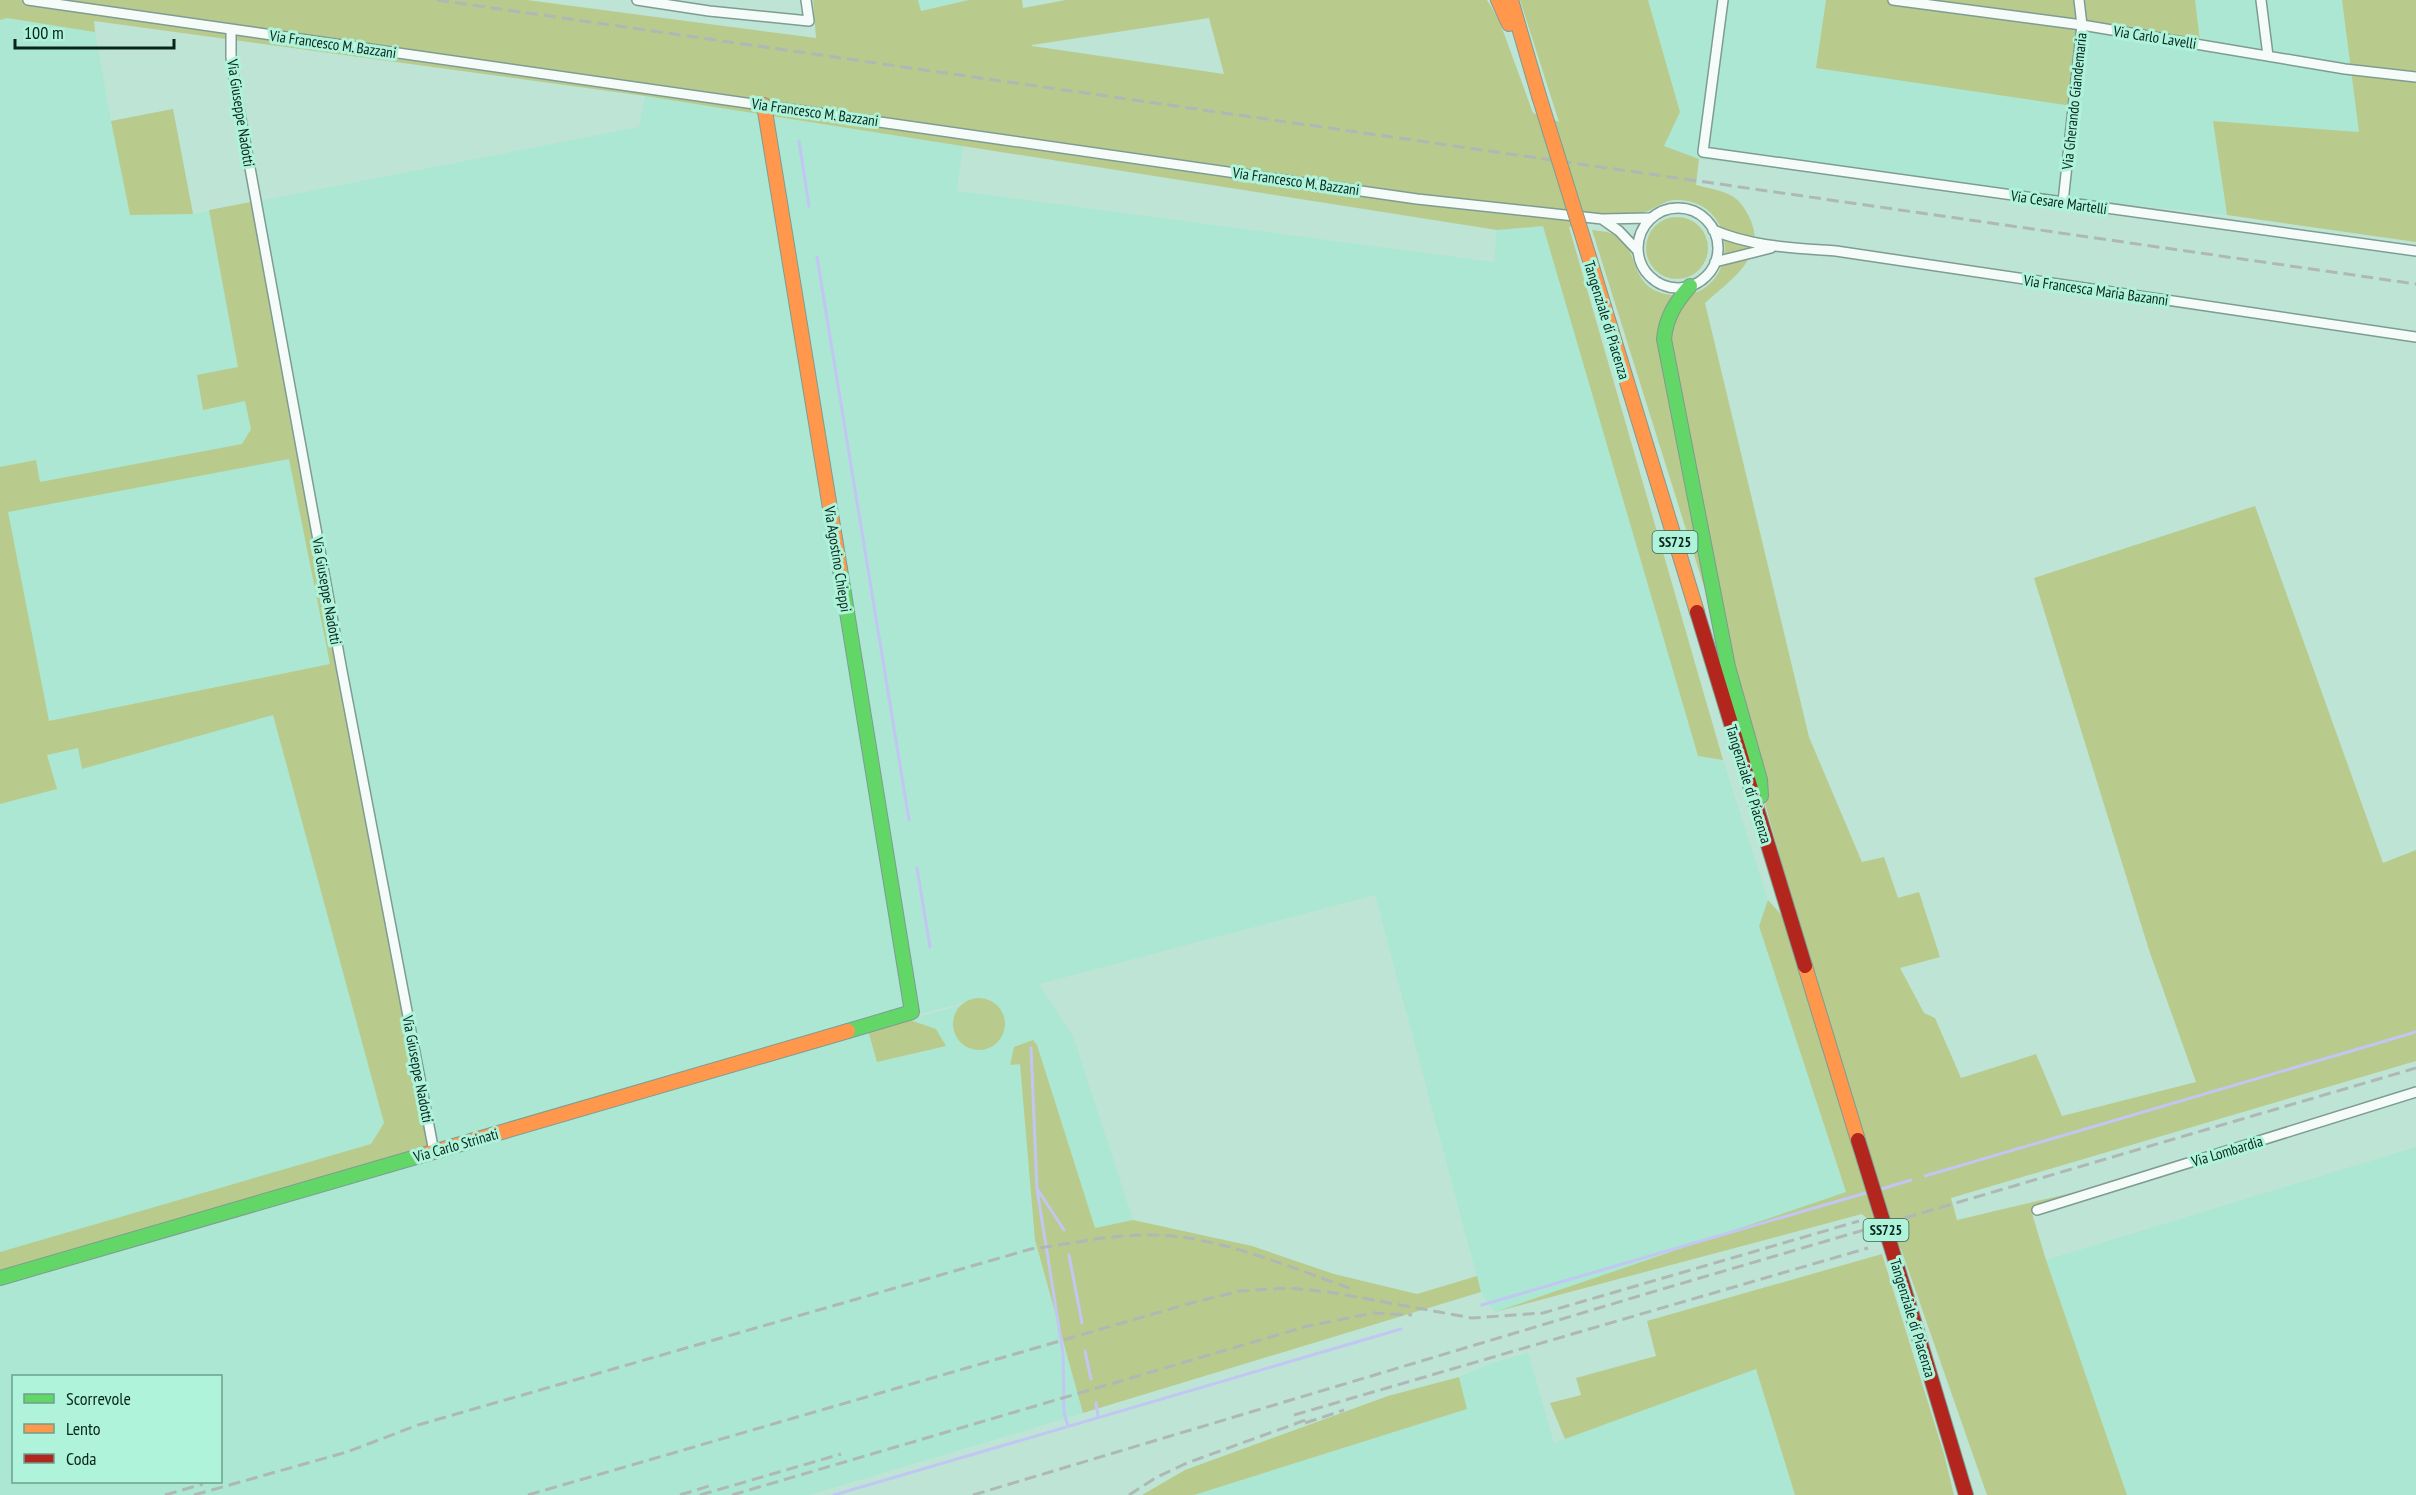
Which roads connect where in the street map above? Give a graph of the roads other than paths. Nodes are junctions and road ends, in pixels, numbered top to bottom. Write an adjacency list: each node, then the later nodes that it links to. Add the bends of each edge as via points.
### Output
1 (28, 0): 13 (street, Via Francesco M. Bazzani)
2 (638, 0): 11 (street)
3 (708, 0): 11 (street)
4 (806, 0): 11 (street, via 809,21)
5 (1498, 0): 15 (main road, Tangenziale di Piacenza)
6 (1511, 0): 15 (main road, Tangenziale di Piacenza)
7 (1723, 0): 18 (street, Via Cesare Martelli, via 1703,152)
8 (1898, 0): 12 (street, Via Carlo Lavelli)
9 (2079, 0): 12 (street, Via Gherando Giandemaria)
10 (2260, 0): 14 (street)
11 (710, 11)
12 (2082, 25): 14 (street, Via Carlo Lavelli); 18 (street, Via Gherando Giandemaria)
13 (231, 29): 17 (street, Via Francesco M. Bazzani); 31 (street, Via Giuseppe Nadotti, via 237,96)
14 (2268, 56): 16 (street, Via Carlo Lavelli)
15 (1532, 74): 28 (main road, Tangenziale di Piacenza / SS725, bridge)
16 (2416, 77)
17 (764, 105): 20 (street, Via Francesco M. Bazzani, via 1417,199); 29 (main road, Via Agostino Chieppi)
18 (2063, 202): 24 (street, Via Cesare Martelli)
19 (1650, 218): 20 (street, Via Francesco M. Bazzani); 21 (street, via 1672,208 1684,208 1705,218); 23 (street, via 1643,228)
20 (1602, 219): 23 (street)
21 (1713, 230): 22 (street, via 1728,237); 25 (street, via 1718,250)
22 (1775, 246): 25 (street); 27 (street, Via Francesca Maria Bazanni, via 1836,251)
23 (1638, 251): 26 (street, via 1646,273 1655,281 1666,286)
24 (2416, 252)
25 (1715, 262): 26 (street, via 1701,280)
26 (1690, 286): 28 (main road, via 1669,314 1664,339 1728,667 1760,780)
27 (2416, 337)
28 (1762, 827): 34 (main road, Tangenziale di Piacenza / SS725, bridge)
29 (912, 1012): 31 (main road, Via Carlo Strinati)
30 (2416, 1092): 32 (street, Via Lombardia)
31 (434, 1152): 33 (main road, Via Carlo Strinati)
32 (2037, 1210)
33 (0, 1278)
34 (1949, 1440): 35 (main road); 36 (main road, Tangenziale di Piacenza / SS725); 37 (main road)
35 (1959, 1495)
36 (1966, 1495)
37 (1976, 1495)

